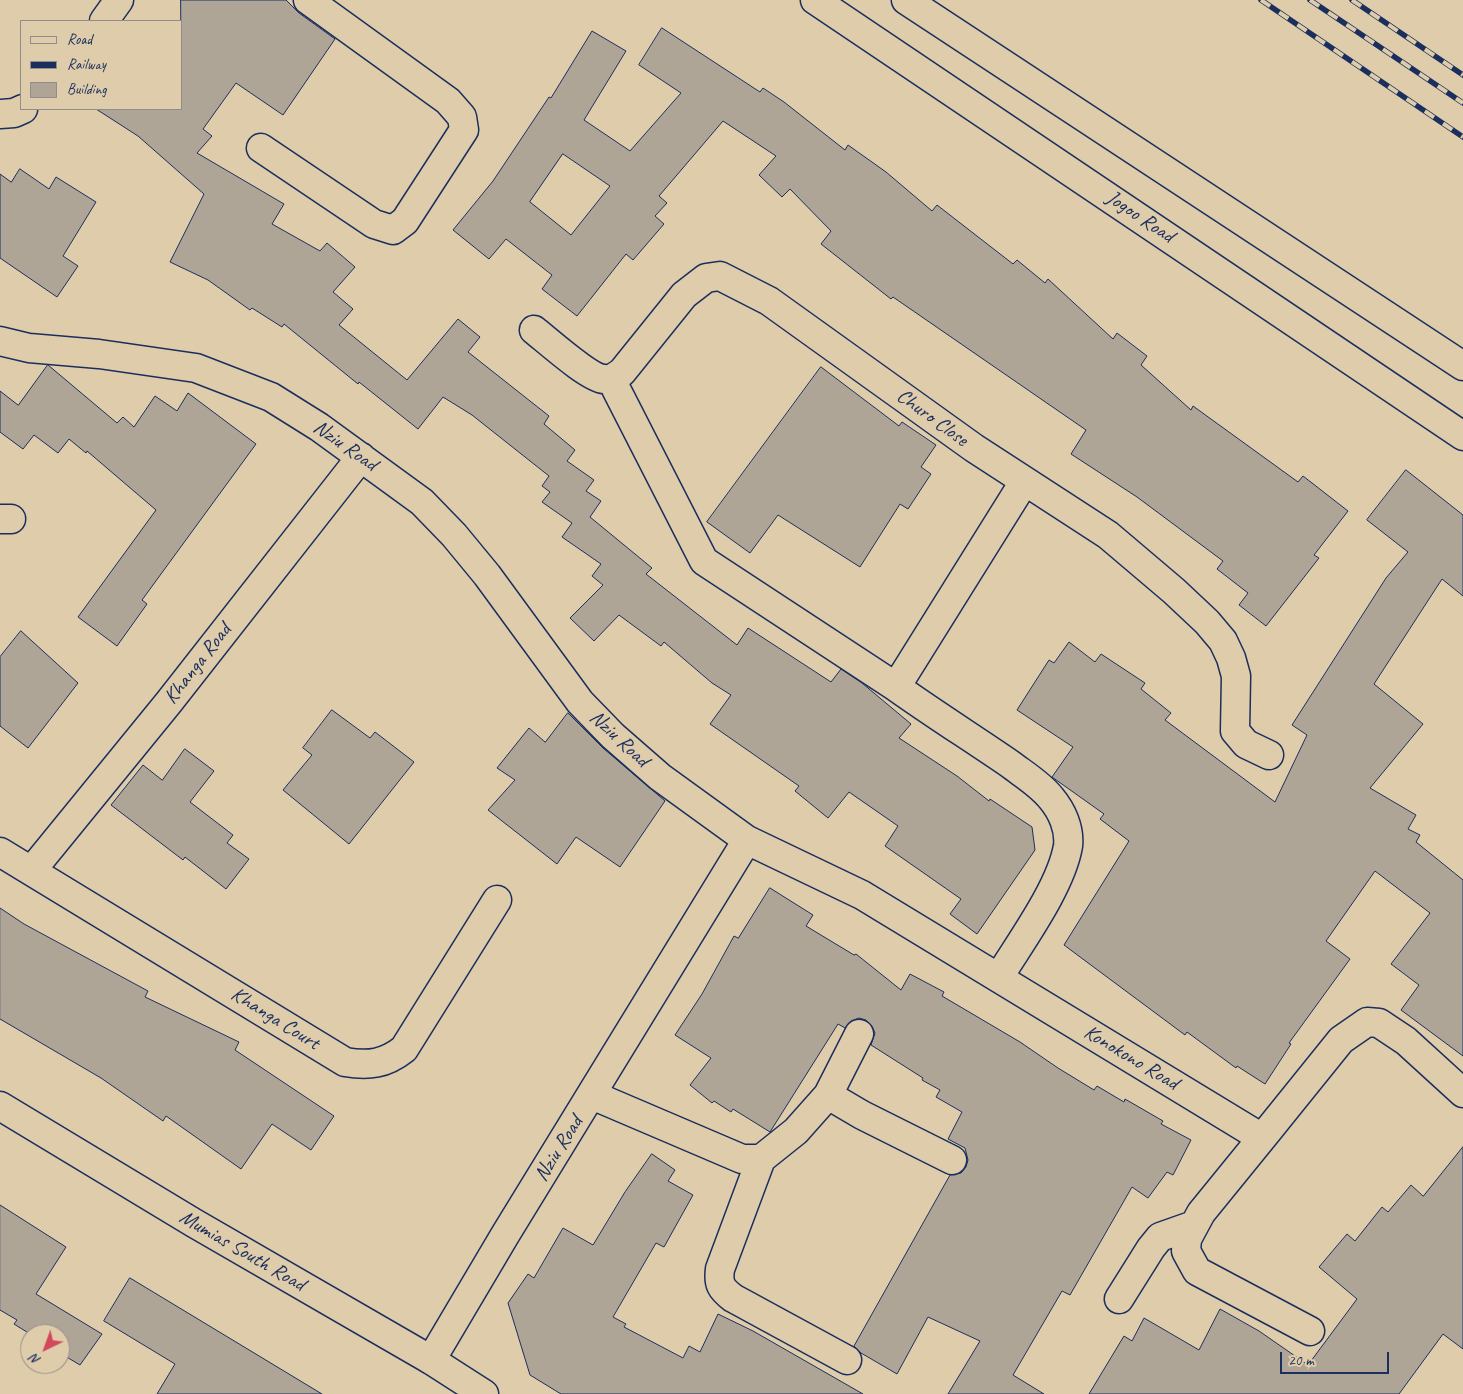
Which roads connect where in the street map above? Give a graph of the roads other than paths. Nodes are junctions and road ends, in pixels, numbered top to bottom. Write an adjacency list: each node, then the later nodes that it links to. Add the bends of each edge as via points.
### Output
1 (119, 0): 5 (street)
2 (308, 0): 8 (street, via 448,101 462,116 464,130 404,221 393,230 368,220)
3 (815, 0): 13 (street, Jogoo Road)
4 (906, 0): 11 (street)
5 (105, 20)
6 (21, 110): 7 (street)
7 (0, 114)
8 (261, 148)
9 (534, 330): 12 (street, via 590,374 602,380)
10 (0, 341): 14 (street, Nziu Road, via 29,348 196,368 271,397)
11 (1463, 366)
12 (611, 379): 15 (street, Churo Close, via 622,372 693,286 706,278 720,276 769,301); 16 (street, via 704,561)
13 (1463, 436)
14 (361, 457): 18 (street, Nziu Road, via 422,502 454,535 580,702 613,736 660,777); 20 (street, Khanga Road)
15 (1024, 482): 16 (street); 17 (street, Churo Close, via 1108,535 1207,622 1223,641 1236,676 1235,731 1246,744)
16 (896, 688): 22 (street, via 987,748 1050,796 1068,831 1068,847 1059,874)
17 (1268, 755)
18 (747, 840): 22 (street, Konokono Road, via 862,895); 25 (street, Nziu Road)
19 (0, 852): 20 (street, Khanga Court)
20 (32, 870): 21 (street, Khanga Court, via 346,1062 370,1066 394,1058 404,1049)
21 (497, 900)
22 (999, 977): 28 (street, Konokono Road)
23 (859, 1034): 26 (street)
24 (1463, 1093): 28 (street, via 1406,1041 1379,1023 1367,1022 1341,1040)
25 (592, 1095): 29 (street, via 734,1156); 34 (street, Nziu Road)
26 (828, 1095): 29 (street, via 796,1131); 30 (street)
27 (0, 1106): 34 (street, Mumias South Road)
28 (1262, 1138): 31 (street)
29 (761, 1159): 35 (street, via 718,1281 733,1298)
30 (952, 1160)
31 (1194, 1225): 32 (street, via 1160,1237); 33 (street, via 1186,1250 1197,1271)
32 (1120, 1299)
33 (1310, 1331)
34 (431, 1360): 36 (street, Mumias South Road)
35 (848, 1360)
36 (484, 1394)

